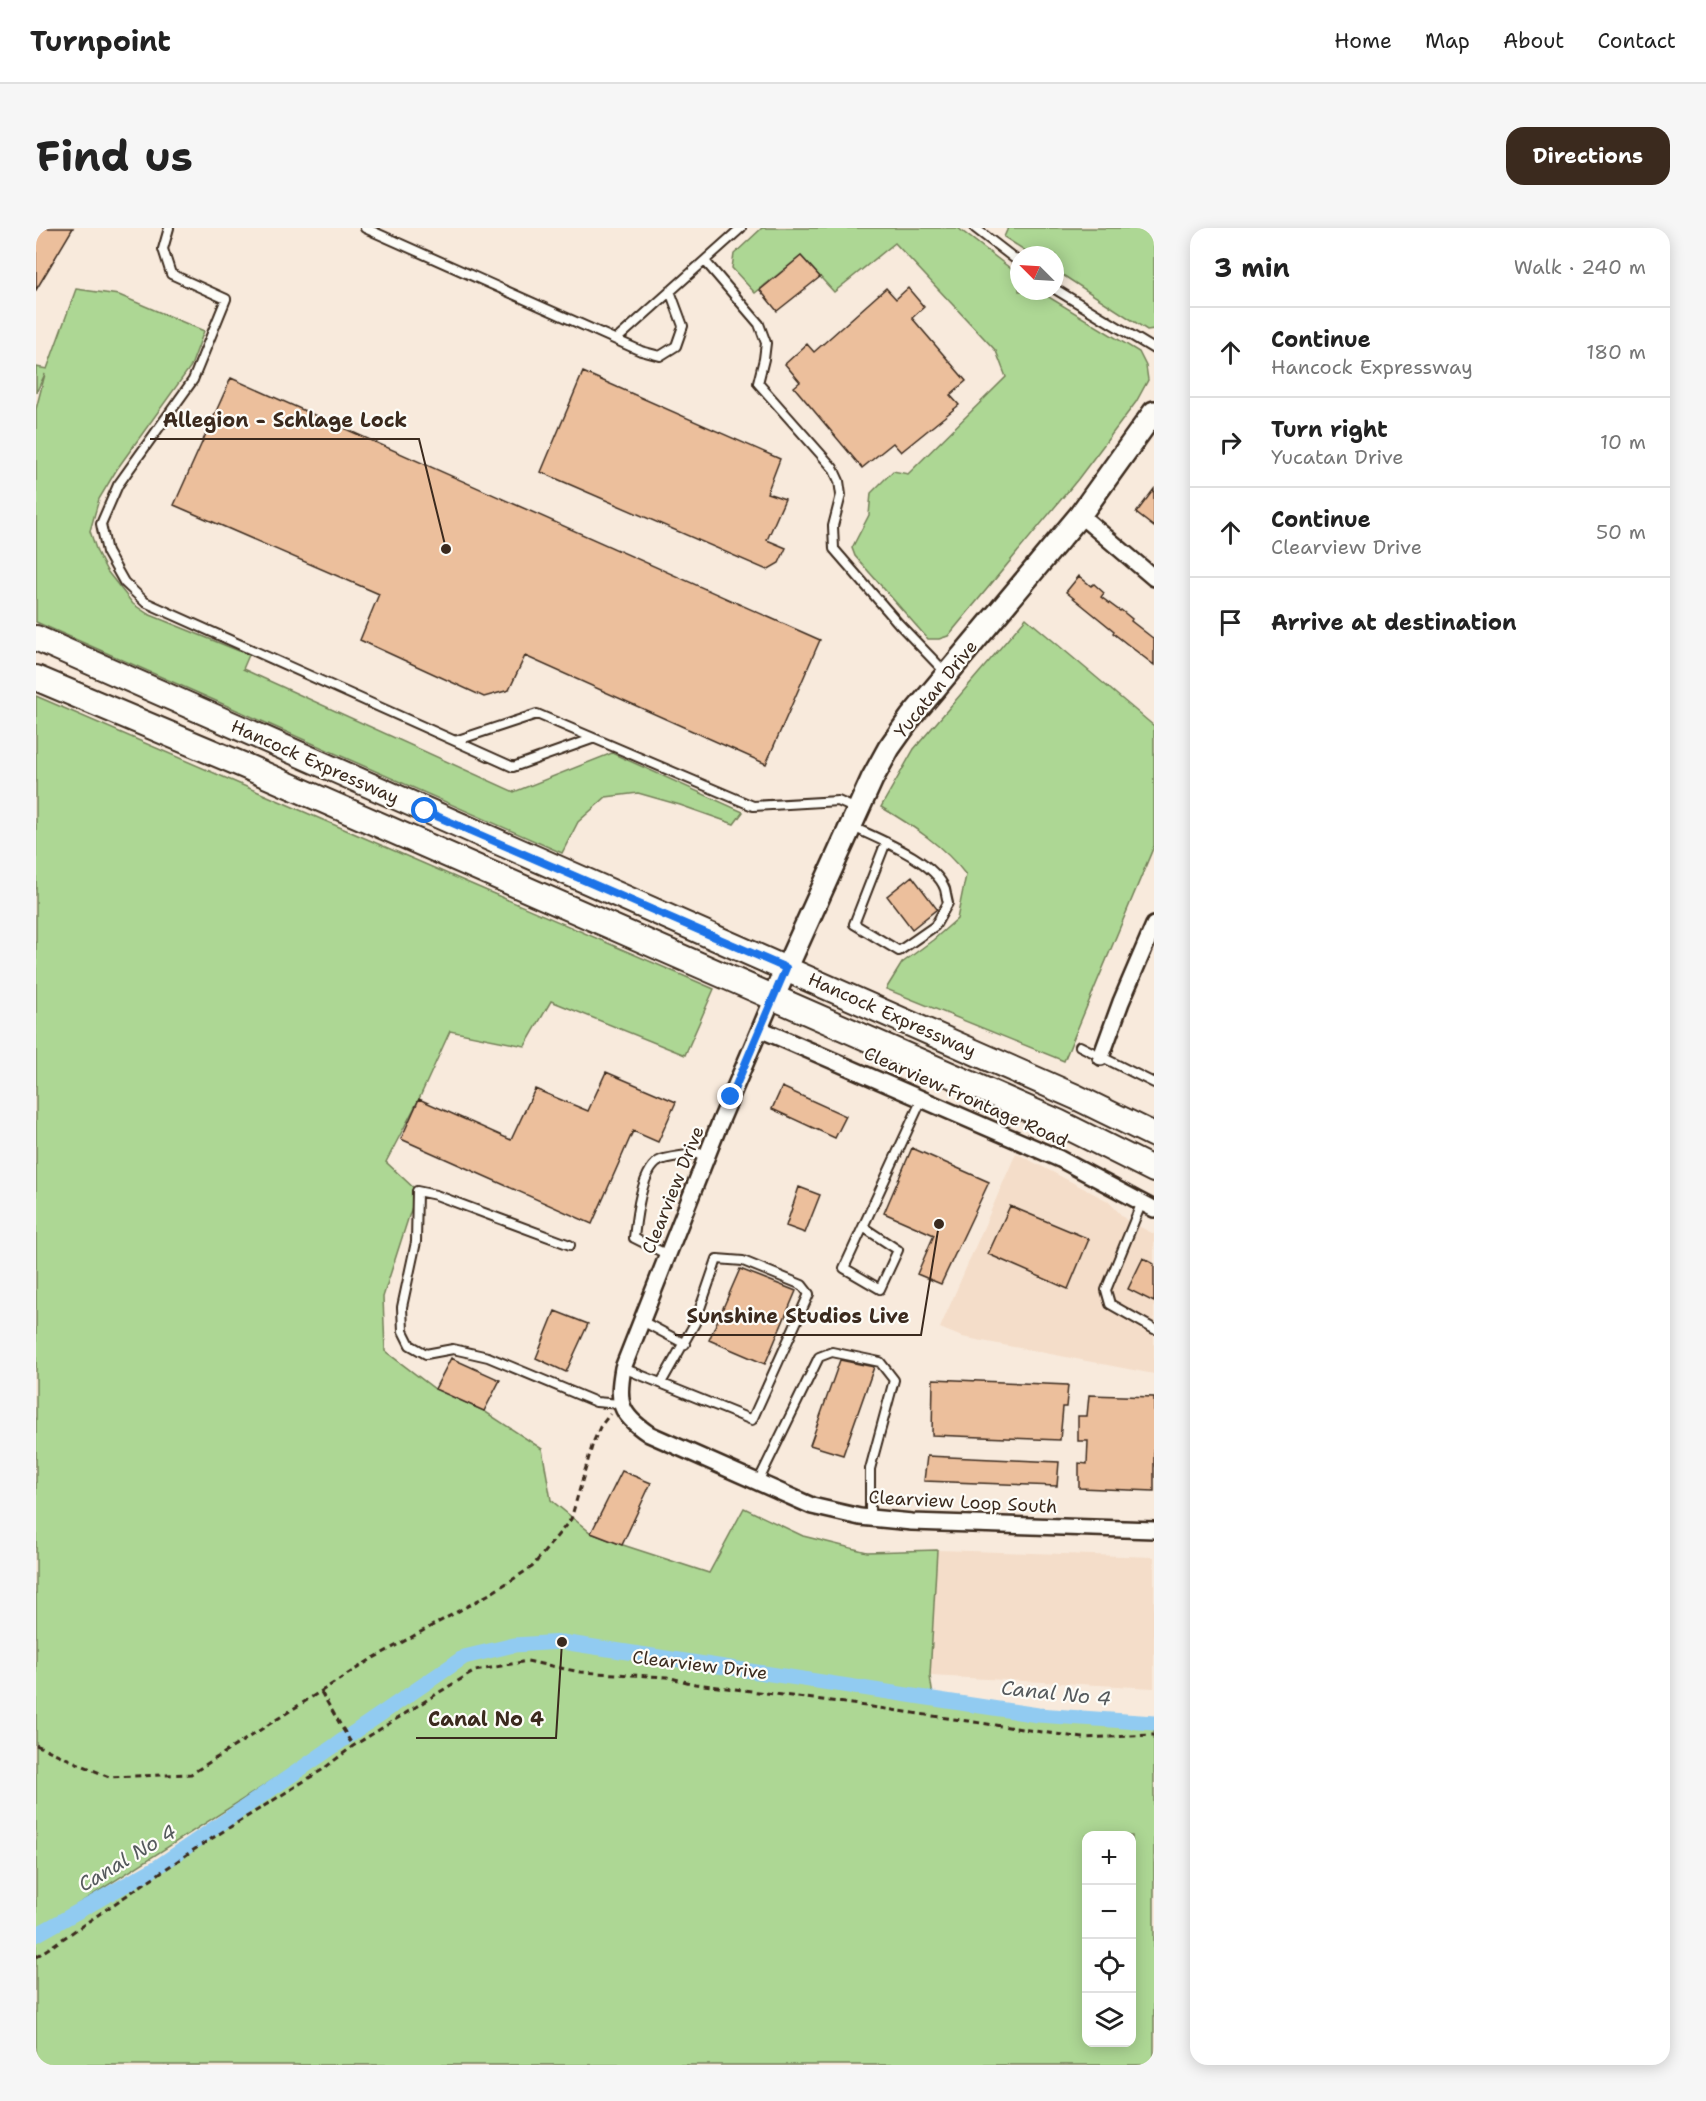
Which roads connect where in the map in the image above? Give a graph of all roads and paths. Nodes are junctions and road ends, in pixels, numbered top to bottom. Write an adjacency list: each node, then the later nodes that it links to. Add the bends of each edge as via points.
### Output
1 (169, 228): 18 (lane, via 163,249 171,274 226,299 193,380 118,485 101,524 107,552 124,582 145,602)
2 (364, 228): 9 (lane)
3 (741, 228): 6 (lane)
4 (975, 228): 5 (lane)
5 (1010, 255)
6 (705, 261): 7 (lane); 15 (lane, via 759,324 766,343 758,383 833,468 839,481 841,495 833,526 834,549)
7 (670, 291): 9 (lane); 9 (lane, via 683,326 676,346 660,356)
8 (1064, 294): 10 (lane)
9 (617, 339)
10 (1154, 349)
11 (1154, 412): 12 (street, Yucatan Drive)
12 (1080, 515): 13 (street); 15 (street, Yucatan Drive)
13 (1154, 579)
14 (36, 638): 22 (main road, Hancock Expressway)
15 (947, 674): 19 (street, Yucatan Drive, via 889,748)
16 (36, 678): 23 (main road, Hancock Expressway)
17 (592, 739): 18 (lane, via 537,714); 18 (lane, via 513,767); 19 (lane, via 753,806 838,801)
18 (455, 741)
19 (853, 818): 20 (lane); 22 (street, Yucatan Drive)
20 (886, 842): 20 (lane, via 922,861 944,887 948,903 935,926 899,951 854,924)
21 (1154, 926): 26 (street)
22 (786, 968): 23 (street, Yucatan Drive); 29 (main road, Hancock Expressway)
23 (773, 998): 24 (street, Clearview Drive); 31 (main road, Hancock Expressway, via 1058,1122)
24 (760, 1029): 28 (street, Clearview Frontage Road); 30 (street, Clearview Drive)
25 (1080, 1046): 26 (lane)
26 (1101, 1057): 27 (lane)
27 (1154, 1083)
28 (922, 1099): 32 (street, Clearview Frontage Road, via 1060,1159); 33 (lane)
29 (1154, 1135)
30 (708, 1152): 35 (street, Clearview Drive); 35 (lane, via 659,1160 648,1173 636,1210 634,1238)
31 (1154, 1170)
32 (1148, 1205): 37 (lane, via 1106,1290 1110,1304)
33 (863, 1227): 33 (lane, via 844,1268 880,1289 898,1250)
34 (570, 1245): 41 (lane, via 417,1191 416,1242 402,1307 403,1331 410,1345 426,1354 453,1349 488,1357 596,1402)
35 (668, 1255): 36 (street, Clearview Drive)
36 (642, 1321): 38 (lane); 39 (street, Clearview Drive)
37 (1154, 1329)
38 (685, 1344): 40 (lane); 40 (lane, via 717,1259 743,1261 802,1286 809,1294 752,1420)
39 (623, 1368): 40 (lane); 41 (street, Clearview Drive)
40 (662, 1383)
41 (620, 1404): 42 (street, Clearview Loop South, via 626,1415 649,1434); 45 (path, via 600,1427 593,1443 571,1519 532,1567)
42 (758, 1482): 43 (street, Clearview Loop South, via 812,1506); 43 (lane, via 819,1357 832,1352 880,1362 894,1380 870,1469)
43 (870, 1518): 44 (street, Clearview Loop South)
44 (1154, 1530)
45 (321, 1692): 47 (path, via 191,1774 109,1777); 48 (path)
46 (1154, 1735): 48 (path, Clearview Drive, via 1083,1738 667,1677 580,1672 526,1661 475,1671)
47 (36, 1744)
48 (353, 1745): 49 (path, Clearview Drive, via 322,1770 135,1888)
49 (36, 1957)

